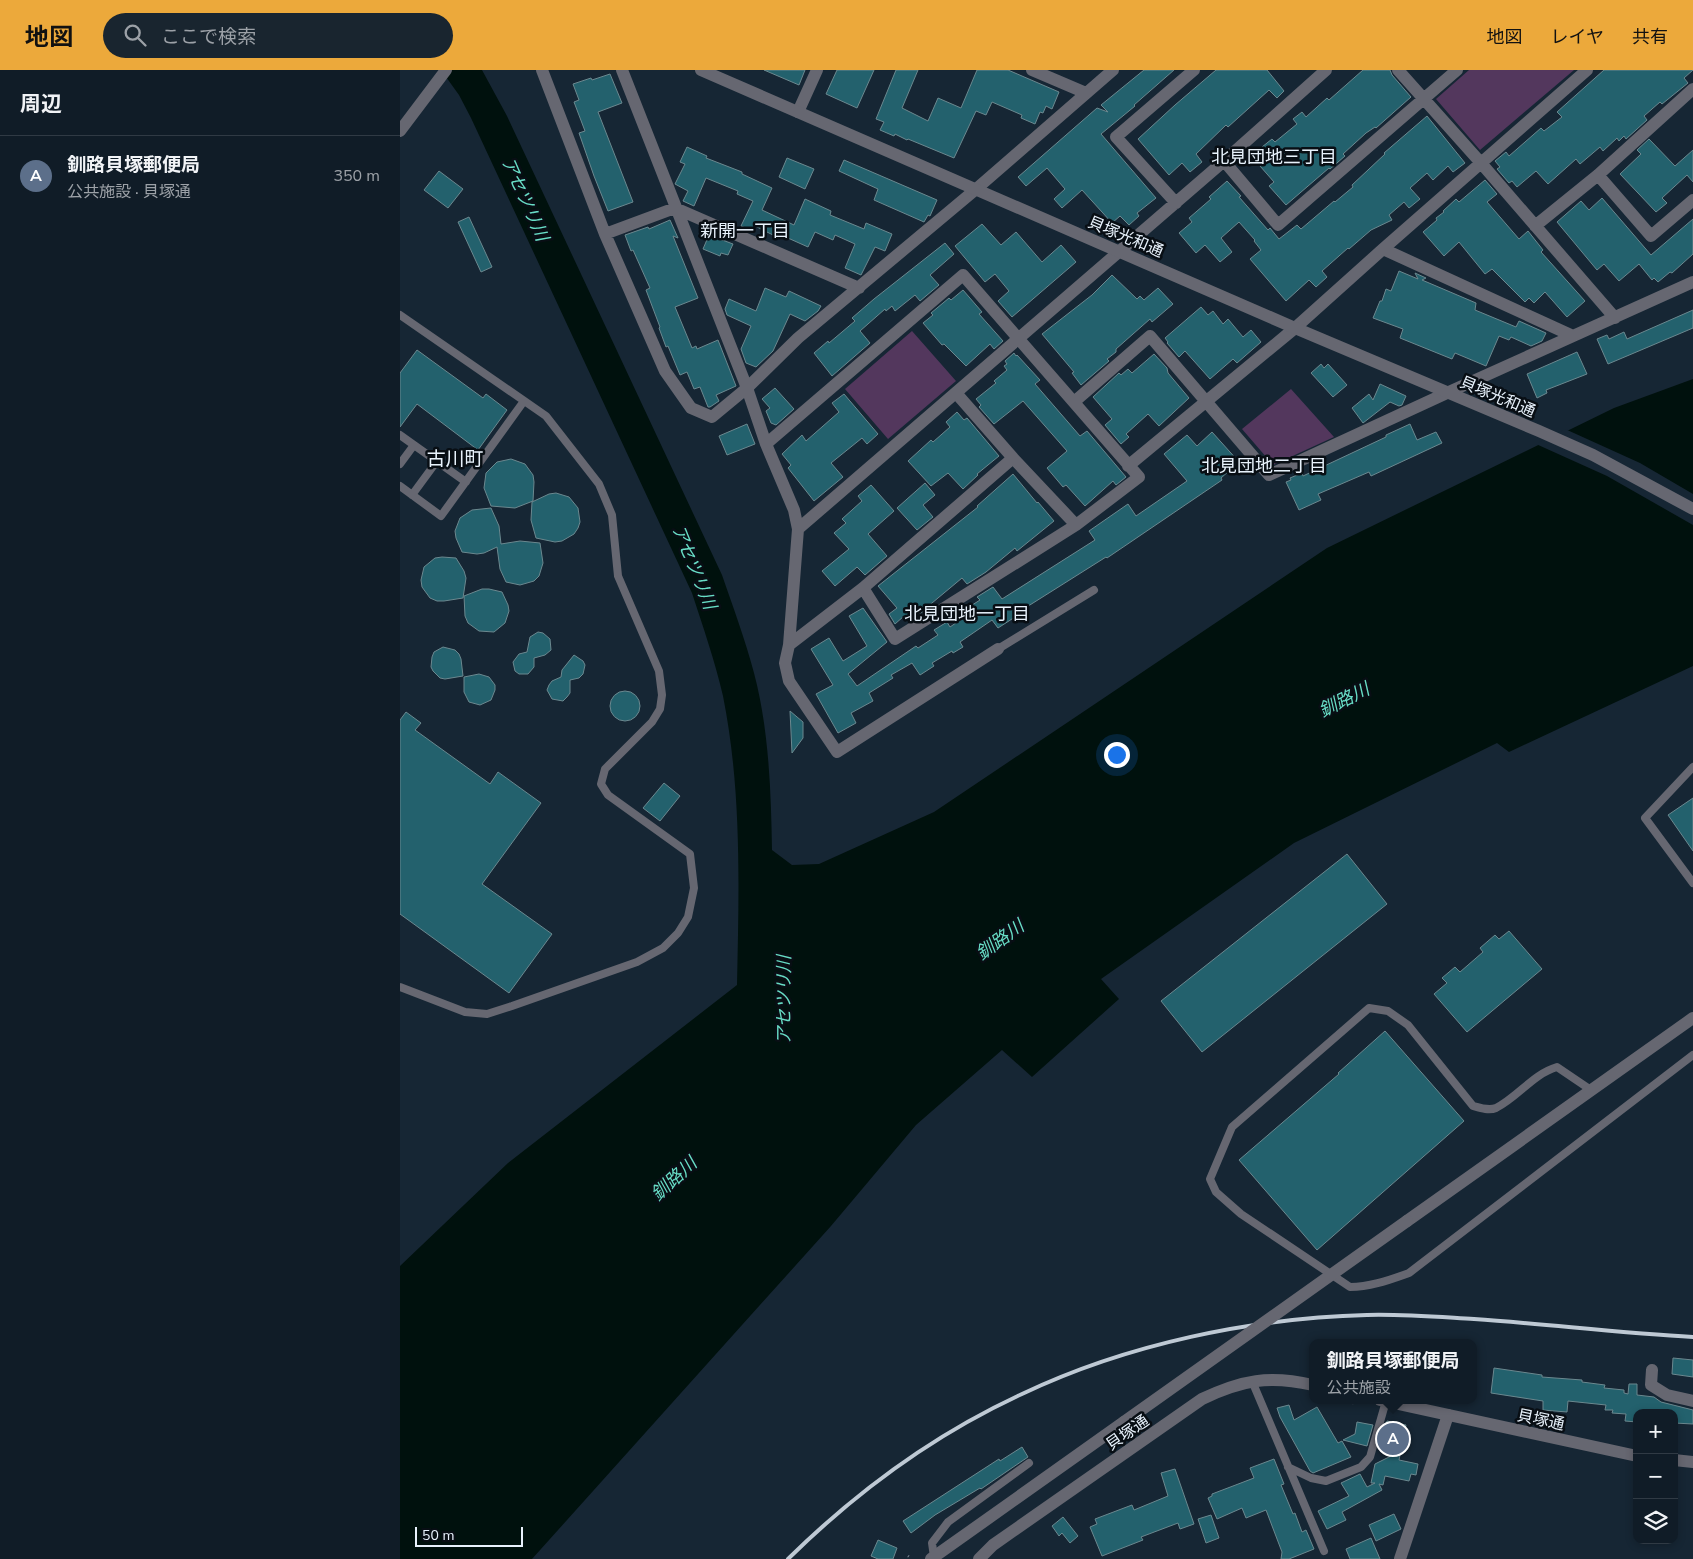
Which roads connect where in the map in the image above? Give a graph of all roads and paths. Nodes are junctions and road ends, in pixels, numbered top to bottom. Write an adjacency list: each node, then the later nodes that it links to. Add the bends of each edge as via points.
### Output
1 (446, 70): 17 (street)
2 (542, 70): 26 (street)
3 (622, 70): 24 (street)
4 (701, 70): 16 (street, 貝塚光和通)
5 (817, 70): 16 (street)
6 (1032, 70): 14 (street)
7 (1112, 70): 14 (street)
8 (1194, 70): 23 (street, via 1116,137)
9 (1326, 70): 18 (street)
10 (1398, 70): 15 (street)
11 (1457, 70): 15 (street)
12 (1586, 70): 19 (street)
13 (1693, 89): 20 (street)
14 (1086, 93): 21 (street)
15 (1423, 99): 18 (street, via 1278,224); 19 (street)
16 (798, 112): 21 (street, 貝塚光和通)
17 (400, 131)
18 (1224, 161): 23 (street)
19 (1481, 163): 25 (street); 27 (street)
20 (1598, 175): 22 (street, via 1651,236); 25 (street)
21 (975, 190): 28 (street, 貝塚光和通); 30 (street)
22 (1693, 200)
23 (1176, 203): 28 (street)
24 (675, 208): 26 (street); 30 (street); 36 (street)
25 (1535, 226): 32 (street)
26 (605, 234): 36 (street, via 665,371 691,408 712,416)
27 (1383, 248): 33 (street); 34 (street)
28 (1120, 251): 33 (street, 貝塚光和通); 35 (street)
29 (1693, 282): 32 (street)
30 (859, 288): 36 (street, via 798,338)
31 (400, 315): 39 (lane)
32 (1615, 318): 34 (street)
33 (1295, 328): 37 (street, 貝塚光和通); 41 (street)
34 (1573, 336): 37 (street)
35 (1018, 340): 38 (street); 40 (street); 43 (street, via 963,275)
36 (747, 388): 43 (street)
37 (1448, 392): 41 (street, via 1269,476); 52 (street, 貝塚光和通, via 1593,455)
38 (956, 393): 45 (street); 54 (street)
39 (524, 401): 49 (lane); 61 (lane, via 546,416 599,484 612,515 618,576 659,671 662,695 660,709 652,722 605,769 601,784 608,795 690,854 694,888 688,917 678,934 663,948 637,962 487,1014 465,1012)
40 (1074, 402): 41 (street, via 1150,336); 48 (street)
41 (1207, 402): 48 (street)
42 (400, 435): 44 (lane)
43 (766, 444): 54 (street, via 794,510)
44 (414, 445): 46 (lane); 47 (lane)
45 (1013, 458): 53 (street); 55 (street)
46 (437, 462): 49 (lane); 51 (lane)
47 (400, 464)
48 (1128, 466): 53 (street, via 1139,477)
49 (466, 482): 51 (lane, via 441,516)
50 (400, 486): 51 (lane)
51 (412, 495)
52 (1693, 509)
53 (1076, 525): 55 (street, via 895,640)
54 (798, 529): 57 (street)
55 (863, 588): 57 (street)
56 (1094, 590): 58 (lane)
57 (789, 645): 58 (street, via 785,664 789,681 837,752)
58 (998, 649)
59 (1693, 767): 60 (lane, via 1645,818)
60 (1693, 883)
61 (400, 987)
62 (1693, 1018): 64 (street)
63 (1693, 1055): 64 (lane, via 1410,1273 1382,1283 1350,1287 1241,1214 1216,1192 1210,1179 1232,1127 1369,1008 1388,1011 1408,1025 1473,1106 1495,1109 1546,1070 1557,1068)
64 (1591, 1090): 79 (street, bridge)
65 (1652, 1370): 68 (street, via 1651,1386)
66 (1252, 1381): 67 (street, 貝塚通, via 1285,1380); 76 (lane); 81 (street, 貝塚通, via 1226,1388 1202,1400 993,1545)
67 (1309, 1385)
68 (1693, 1401)
69 (1382, 1404): 76 (lane, via 1370,1457 1361,1468 1326,1481)
70 (1397, 1404): 71 (street, 貝塚通)
71 (1448, 1415): 72 (street, 貝塚通); 82 (street)
72 (1633, 1455)
73 (1678, 1460): 74 (street)
74 (1693, 1462)
75 (1029, 1463): 79 (lane, via 948,1522 932,1543)
76 (1288, 1467): 77 (lane)
77 (1324, 1551)
78 (908, 1556): 80 (path)
79 (932, 1558)
80 (912, 1559)
81 (979, 1559)
82 (1400, 1559)

